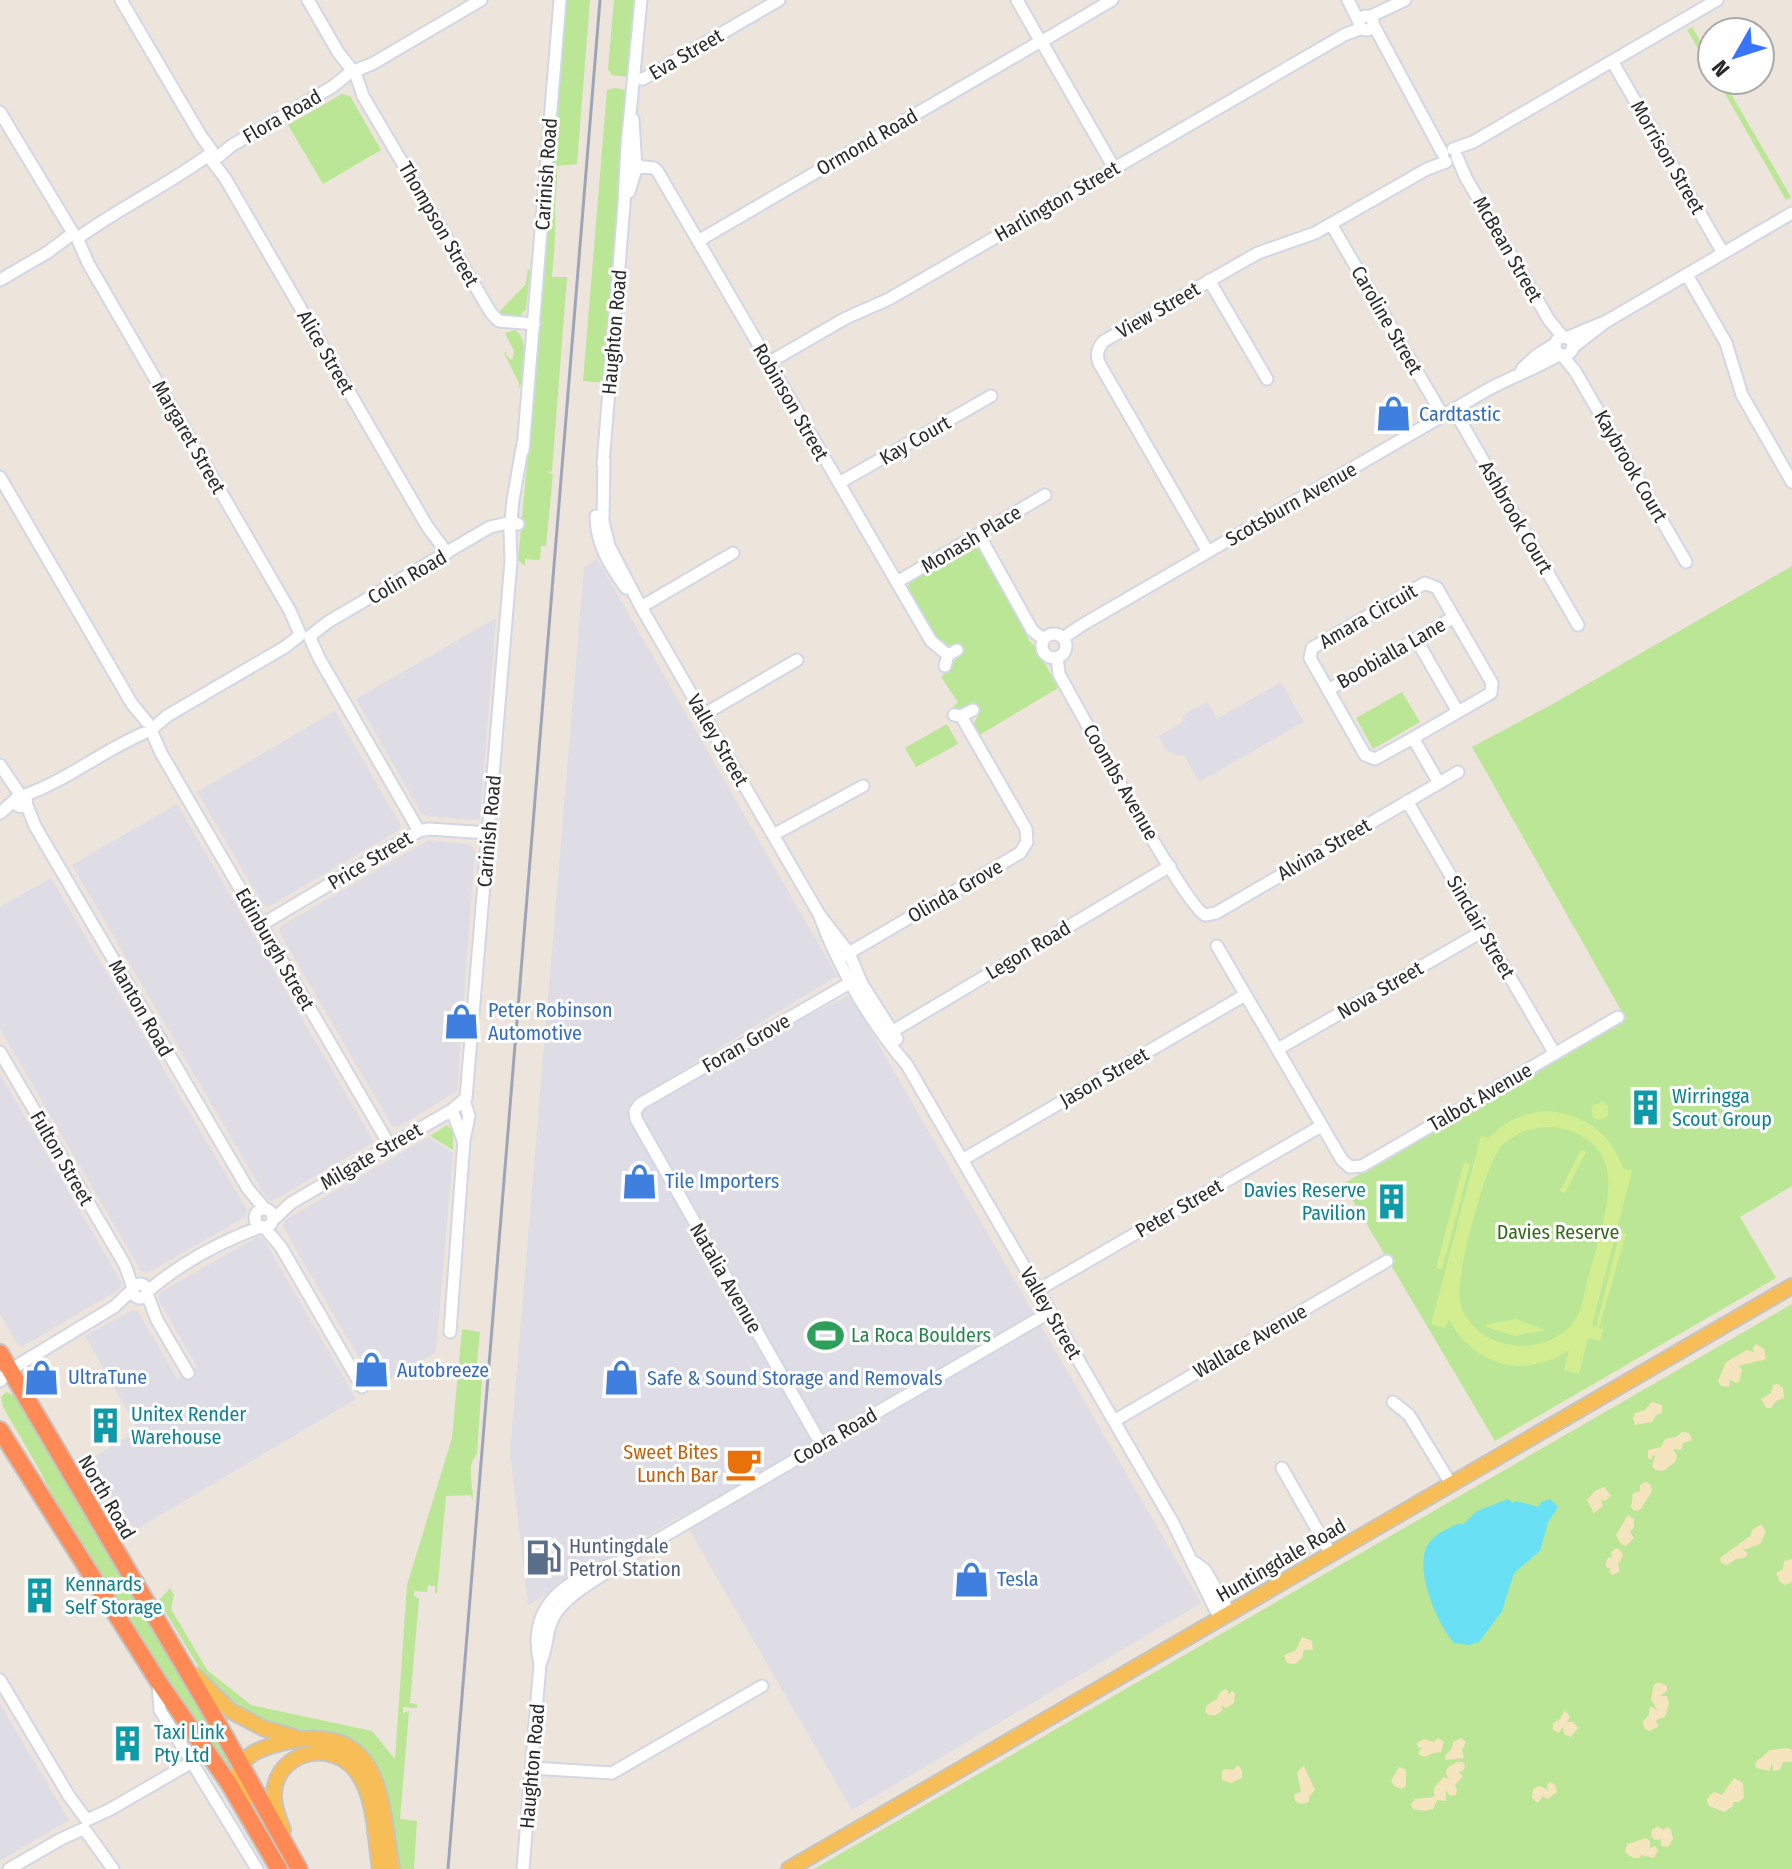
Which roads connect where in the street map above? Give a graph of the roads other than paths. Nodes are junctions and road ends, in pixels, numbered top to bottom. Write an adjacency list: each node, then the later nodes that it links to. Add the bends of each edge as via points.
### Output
1 (121, 0): 18 (street, Alice Street)
2 (308, 0): 15 (street, Thompson Street)
3 (481, 0): 15 (street, Flora Road)
4 (560, 0): 30 (street, Carinish Road)
5 (641, 0): 16 (street, Haughton Road)
6 (779, 0): 16 (street, Eva Street, via 643,79)
7 (1017, 0): 13 (street)
8 (1112, 0): 13 (street, Ormond Road)
9 (1405, 0): 12 (street, Harlington Street)
10 (1717, 0): 14 (street, View Street)
11 (1349, 1): 12 (street, McBean Street)
12 (1366, 22): 19 (street, McBean Street); 21 (street, Harlington Street)
13 (1041, 41): 21 (street); 25 (street, Ormond Road)
14 (1612, 61): 19 (street, View Street); 26 (street, Morrison Street)
15 (352, 76): 18 (street, Flora Road); 30 (street, Thompson Street, via 491,313 499,321)
16 (634, 78): 20 (street, Haughton Road)
17 (0, 112): 24 (street, Margaret Street)
18 (212, 156): 24 (street, Flora Road); 45 (street, Alice Street)
19 (1450, 156): 23 (street, View Street); 31 (street, McBean Street)
20 (632, 165): 25 (street, Robinson Street, via 656,169); 42 (street, Haughton Road, via 624,205 604,459)
21 (1114, 168): 32 (street, Harlington Street)
22 (1792, 214): 26 (street, Scotsburn Avenue)
23 (1331, 224): 29 (street, View Street, via 1263,250); 35 (street, Caroline Street)
24 (73, 238): 28 (street, Flora Road); 51 (street, Margaret Street)
25 (698, 241): 32 (street, Robinson Street)
26 (1723, 253): 27 (street, Scotsburn Avenue)
27 (1687, 275): 31 (street, Scotsburn Avenue); 37 (street, via 1726,343 1742,395)
28 (0, 280)
29 (1209, 280): 33 (street); 43 (street, View Street, via 1104,341 1097,355)
30 (534, 324): 40 (street, Carinish Road)
31 (1563, 346): 35 (street, Scotsburn Avenue, via 1541,365); 46 (street, Kaybrook Court)
32 (768, 363): 38 (street, Robinson Street)
33 (1267, 379)
34 (991, 396): 38 (street, Kay Court)
35 (1448, 413): 43 (street, Scotsburn Avenue); 50 (street, Ashbrook Court)
36 (0, 477): 62 (street, Edinburgh Street)
37 (1792, 482)
38 (839, 483): 47 (street, Robinson Street)
39 (1045, 495): 41 (street, Monash Place)
40 (514, 528): 45 (street, Colin Road, via 485,531); 71 (street, Carinish Road)
41 (979, 535): 47 (street, Monash Place); 54 (street, via 1032,630)
42 (603, 540): 48 (street, Valley Street)
43 (1208, 552): 52 (street, Scotsburn Avenue)
44 (733, 553): 48 (street)
45 (444, 555): 51 (street, Colin Road)
46 (1686, 562)
47 (897, 582): 55 (street, Robinson Street, via 931,641)
48 (641, 607): 61 (street, Valley Street)
49 (1454, 617): 53 (street, Boobialla Lane); 58 (street, Amara Circuit, via 1437,588 1425,583 1312,648 1310,658); 60 (street, Amara Circuit, via 1493,688)
50 (1578, 625)
51 (305, 636): 62 (street, Colin Road); 70 (street, Margaret Street)
52 (1063, 638): 54 (street, via 1053,634); 56 (street, via 1065,650)
53 (1416, 639): 58 (street, Boobialla Lane); 60 (street)
54 (1044, 640): 56 (street, via 1046,654)
55 (950, 657)
56 (1057, 657): 73 (street, Coombs Avenue, via 1059,674)
57 (797, 660): 61 (street)
58 (1328, 690): 63 (street, Amara Circuit, via 1370,759)
59 (973, 710): 78 (street, Olinda Grove, via 958,716 1026,829 1027,842 1020,853)
60 (1458, 712): 63 (street, Amara Circuit)
61 (703, 715): 72 (street, Valley Street)
62 (146, 728): 68 (street, Colin Road); 75 (street, Edinburgh Street)
63 (1413, 738): 66 (street)
64 (0, 765): 68 (street, Manton Road)
65 (1458, 772): 66 (street, Alvina Street)
66 (1439, 783): 69 (street, Alvina Street)
67 (863, 786): 72 (street)
68 (21, 801): 93 (street, Manton Road)
69 (1407, 801): 74 (street, Alvina Street, via 1216,913 1201,914); 76 (street, Sinclair Street)
70 (419, 831): 71 (street, Price Street); 75 (street, Price Street)
71 (489, 833): 86 (street, Carinish Road)
72 (773, 835): 78 (street, Valley Street, via 819,914 829,942)
73 (1170, 866): 74 (street, Coombs Avenue); 82 (street, Legon Road)
74 (1192, 904)
75 (261, 925): 91 (street, Edinburgh Street)
76 (1483, 931): 83 (street, Nova Street); 85 (street, Sinclair Street)
77 (1217, 946): 80 (street)
78 (844, 956): 79 (street, Valley Street)
79 (856, 979): 82 (street, Valley Street); 88 (street, Foran Grove)
80 (1245, 995): 83 (street); 92 (street, Jason Street)
81 (1618, 1017): 85 (street, Talbot Avenue)
82 (889, 1033): 92 (street, Valley Street)
83 (1278, 1049): 89 (street)
84 (0, 1052): 97 (street, Fulton Street)
85 (1555, 1054): 89 (street, Talbot Avenue, via 1362,1166 1350,1167 1342,1160)
86 (464, 1100): 87 (street); 90 (street, Carinish Road, via 469,1116)
87 (452, 1110): 90 (street, Carinish Road); 91 (street, Milgate Street)
88 (635, 1111): 107 (street, Natalia Avenue)
89 (1321, 1126): 96 (street, Peter Street)
90 (464, 1140): 99 (street, Carinish Road)
91 (390, 1146): 93 (street, Milgate Street)
92 (962, 1160): 96 (street, Valley Street)
93 (264, 1218): 97 (street, Milgate Street); 103 (street, Manton Road)
94 (1387, 1261): 105 (street, Wallace Avenue)
95 (1792, 1286): 109 (main road, Huntingdale Road)
96 (1038, 1290): 98 (street, Valley Street)
97 (140, 1291): 101 (street, Fulton Street); 102 (street, Milgate Street)
98 (1050, 1312): 105 (street, Valley Street); 107 (street, Coora Road)
99 (450, 1332)
100 (0, 1353): 102 (highway, North Road)
101 (188, 1373)
102 (5, 1376): 113 (highway, North Road)
103 (362, 1387)
104 (1393, 1402): 109 (street, via 1409,1415)
105 (1114, 1421): 112 (street, Valley Street)
106 (0, 1430): 115 (highway)
107 (821, 1444): 111 (street, Coora Road)
108 (1282, 1468): 110 (street)
109 (1451, 1484): 110 (main road, Huntingdale Road)
110 (1331, 1554): 112 (main road, Huntingdale Road)
111 (557, 1602): 120 (street, Haughton Road, via 540,1664)
112 (1225, 1616): 132 (main road, Huntingdale Road)
113 (178, 1658): 117 (main road, via 231,1711 269,1731); 119 (highway, North Road)
114 (0, 1680): 123 (street)
115 (158, 1681): 118 (street, via 160,1710); 122 (highway)
116 (762, 1686): 120 (street, via 612,1773)
117 (300, 1739): 119 (main road, via 262,1749); 130 (main road, via 340,1742 368,1764 379,1785)
118 (192, 1762): 121 (street); 123 (street)
119 (241, 1764): 122 (main road); 124 (highway, North Road)
120 (532, 1768): 131 (street, Haughton Road)
121 (218, 1805): 122 (street); 127 (street)
122 (246, 1812): 128 (highway)
123 (85, 1824): 125 (street); 126 (street)
124 (294, 1862): 129 (main road, via 274,1801 277,1779 301,1755 329,1753 349,1764 364,1784)
125 (9, 1869)
126 (113, 1869)
127 (257, 1869)
128 (279, 1869)
129 (380, 1869)
130 (392, 1869)
131 (523, 1869)
132 (789, 1869)

